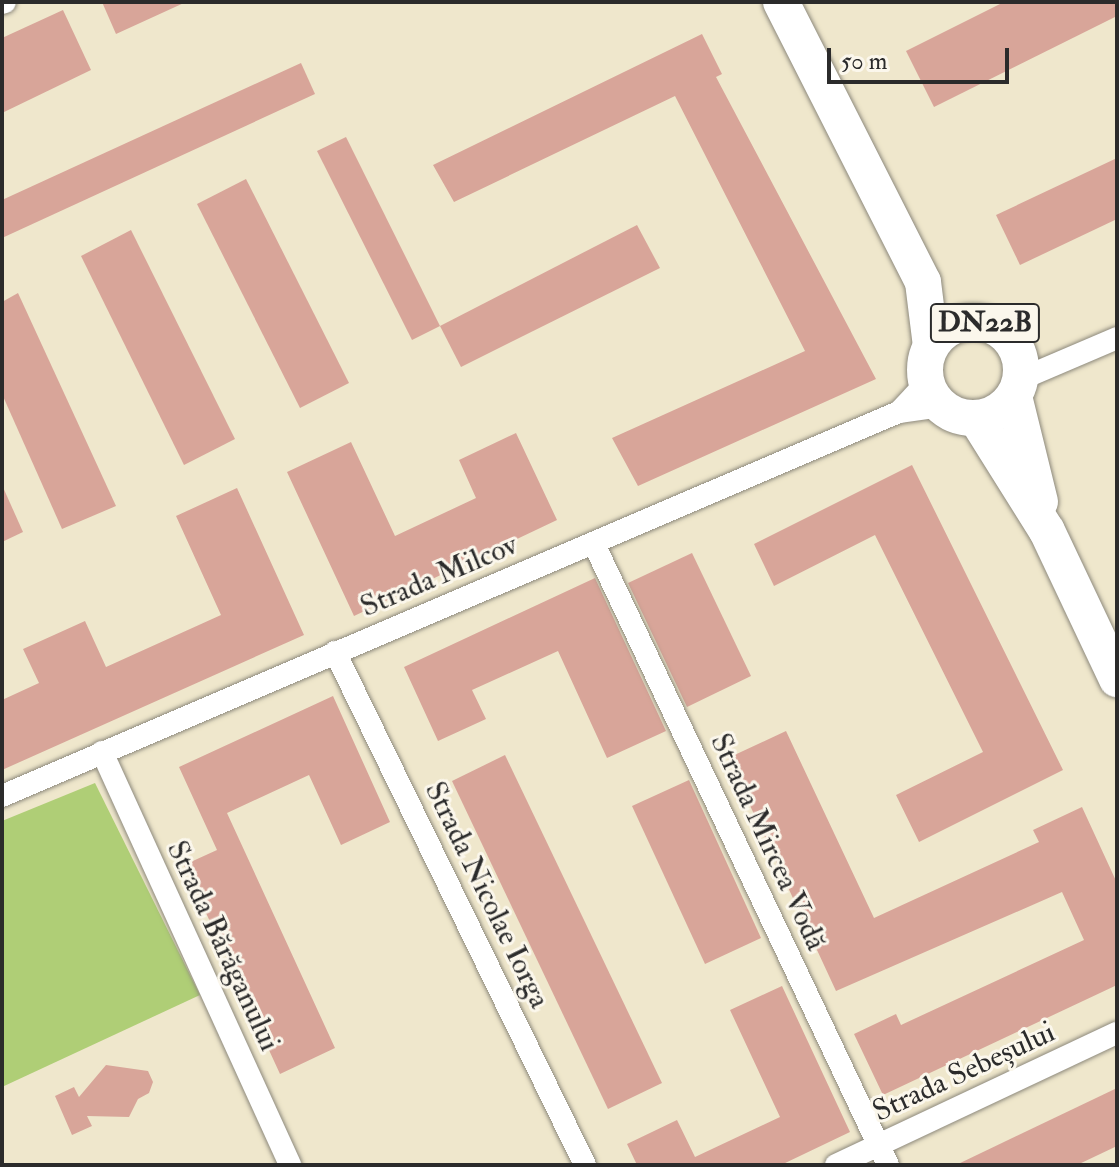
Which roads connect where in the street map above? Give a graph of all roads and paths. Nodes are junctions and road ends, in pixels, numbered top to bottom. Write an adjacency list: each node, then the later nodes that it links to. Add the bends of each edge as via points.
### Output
1 (781, 2): 2 (main road, DN22B)
2 (923, 282): 3 (main road, DN22B); 5 (main road, DN22B)
3 (978, 321): 5 (main road, DN22B, via 951,326); 6 (main road, DN22B, via 1012,340)
4 (1117, 338): 6 (street)
5 (931, 346): 7 (main road, DN22B)
6 (1018, 388): 8 (main road, via 991,415); 9 (main road, DN22B)
7 (934, 394): 8 (main road); 10 (street, Strada Milcov)
8 (976, 418): 9 (main road, DN22B)
9 (1047, 531): 12 (main road, DN22B)
10 (594, 544): 11 (street, Strada Milcov); 16 (street, Strada Mircea Vodă)
11 (335, 652): 13 (street, Strada Milcov); 18 (street, Strada Nicolae Iorga)
12 (1117, 679)
13 (102, 752): 14 (street, Strada Milcov); 17 (street, Strada Bărăganului)
14 (2, 796)
15 (1117, 1033): 16 (street, Strada Sebeșului)
16 (883, 1156): 19 (street, Strada Sebeșului)
17 (290, 1165)
18 (585, 1165)
19 (836, 1165)

